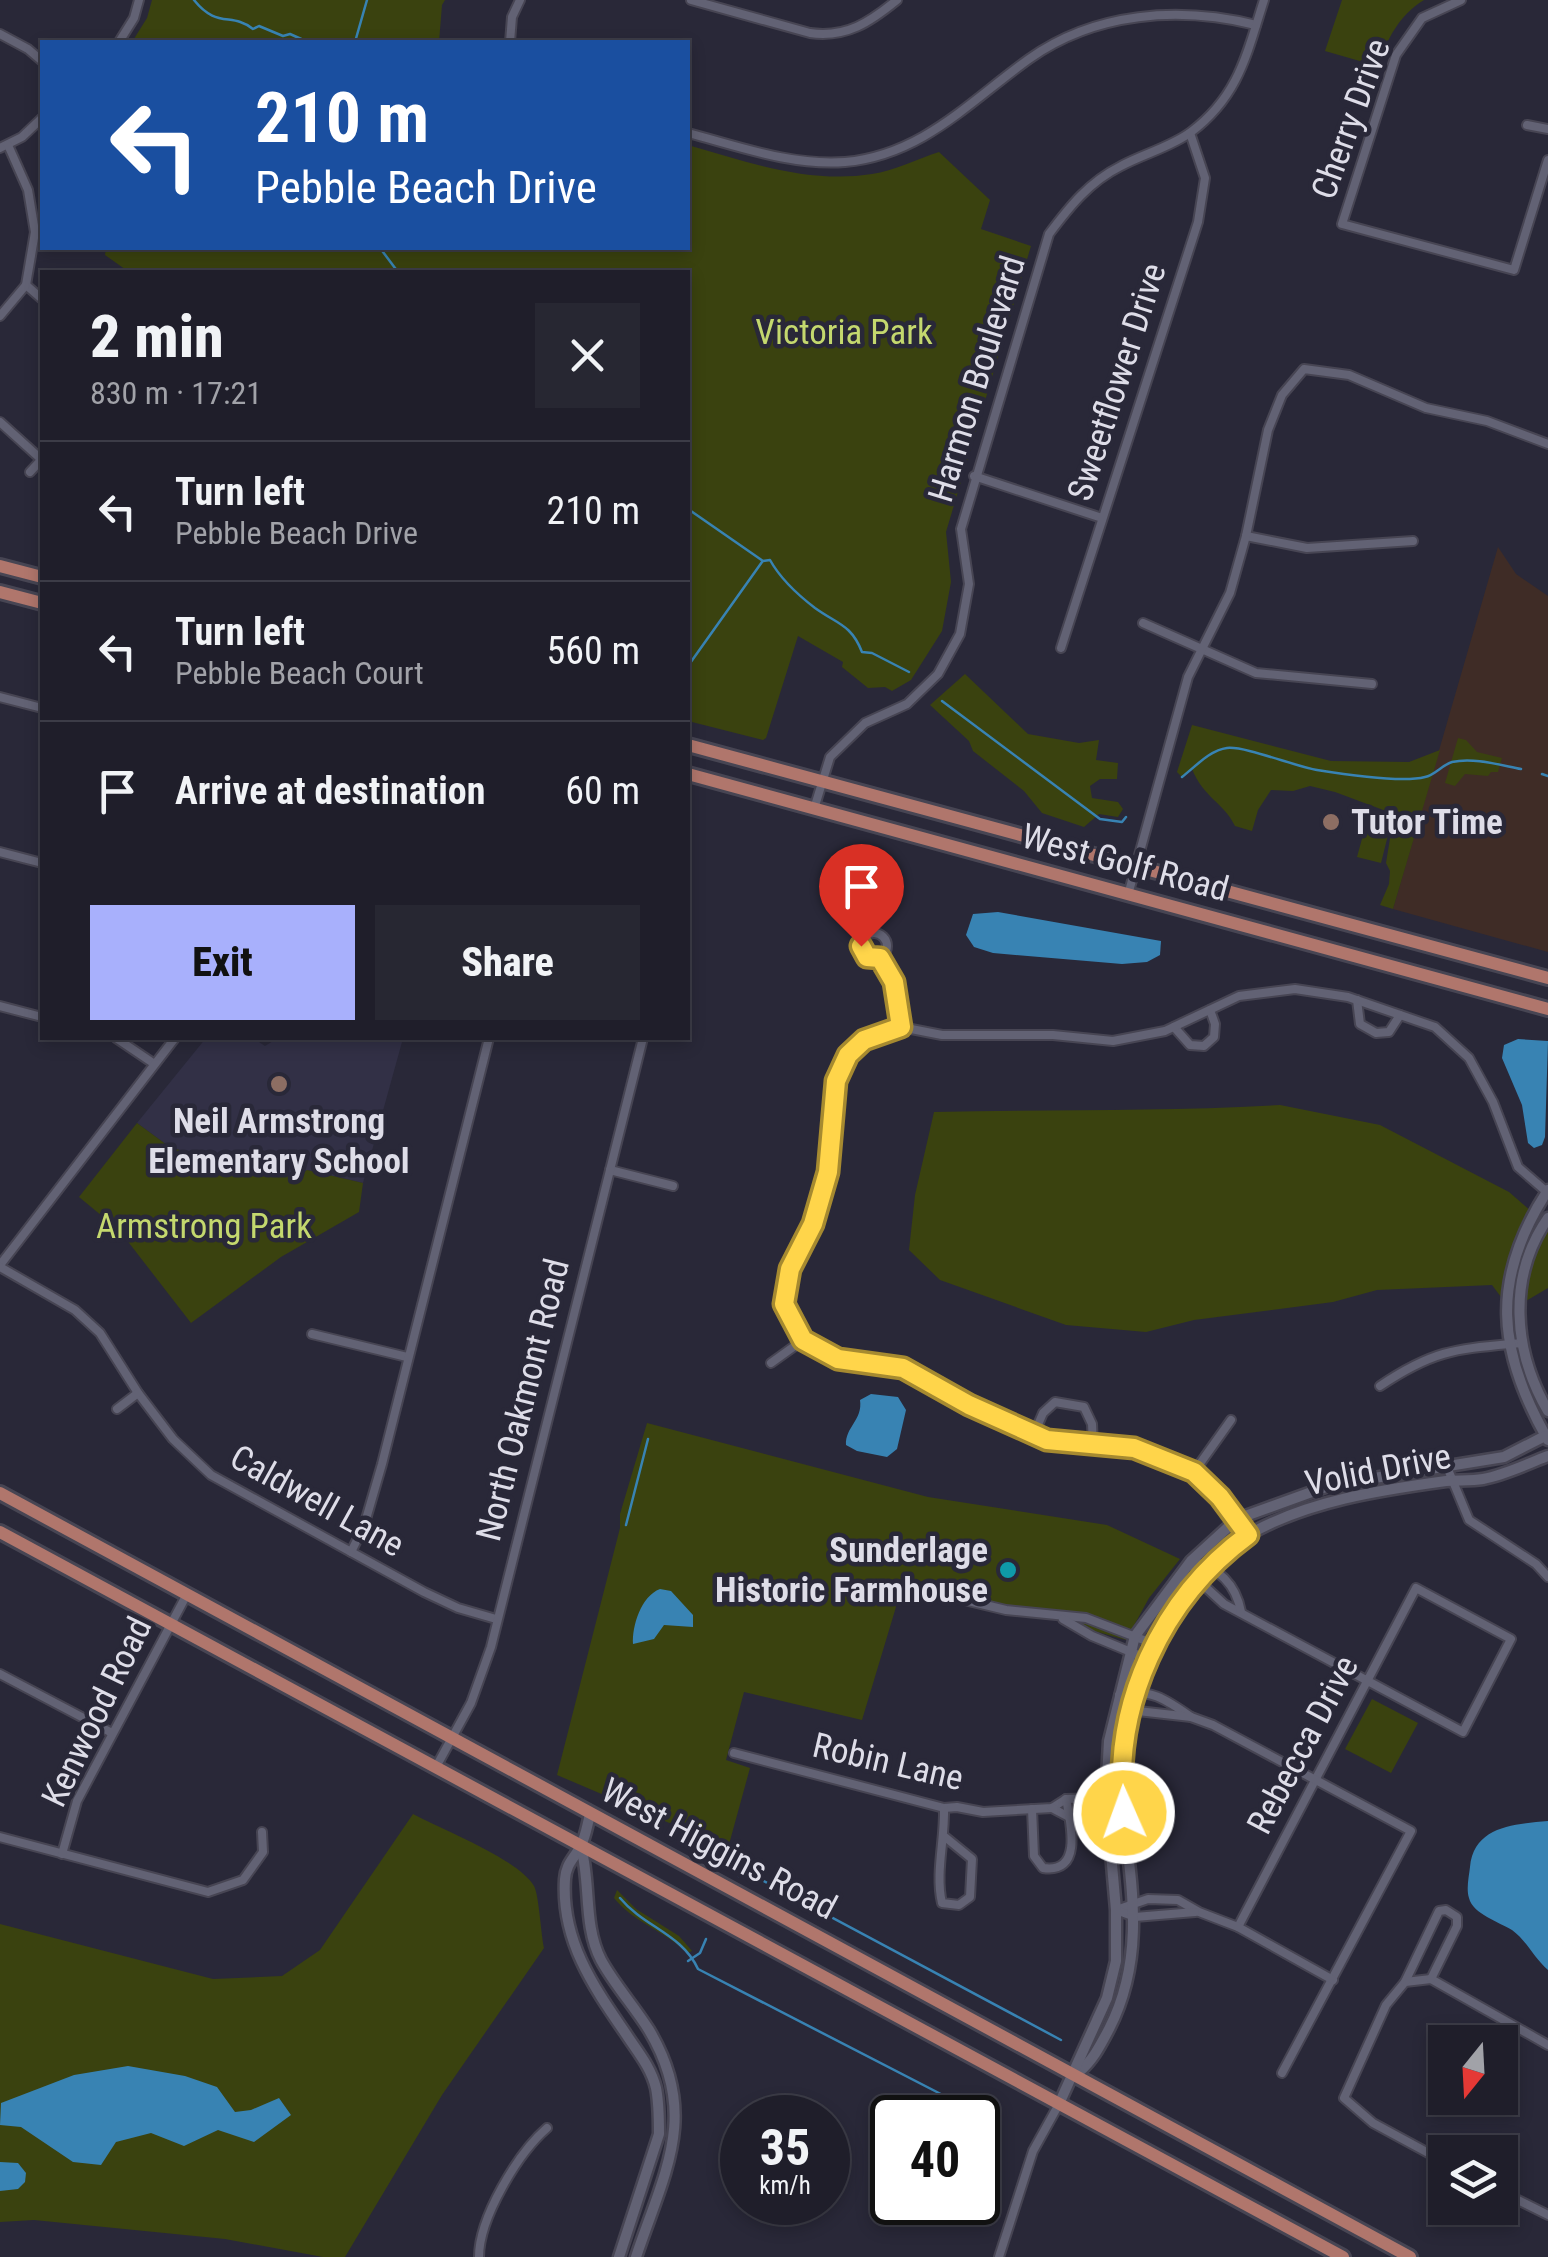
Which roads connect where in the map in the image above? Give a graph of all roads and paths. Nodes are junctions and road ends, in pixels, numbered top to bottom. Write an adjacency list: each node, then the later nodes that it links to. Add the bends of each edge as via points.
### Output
1 (140, 0): 9 (street)
2 (520, 0): 10 (street)
3 (691, 0): 4 (street, via 827,34 860,27)
4 (898, 0)
5 (1264, 0): 7 (street, Harmon Boulevard)
6 (1461, 0): 18 (street, Cherry Drive, via 1422,18 1396,55 1342,224 1514,270)
7 (1256, 26): 15 (street, via 1172,13 1105,24 1040,52 928,136 864,159 796,160); 16 (street, Harmon Boulevard, via 1244,67)
8 (0, 34): 11 (street)
9 (120, 40)
10 (510, 40)
11 (40, 59)
12 (40, 120): 17 (street)
13 (1527, 126): 14 (street)
14 (1548, 129)
15 (690, 133)
16 (1190, 134): 27 (street, Harmon Boulevard, via 1118,167 1078,195 1049,234); 28 (street, Sweetflower Drive, via 1206,178 1198,222)
17 (4, 147): 19 (street, via 28,190 34,232)
18 (1548, 160)
19 (26, 285): 20 (street); 21 (street)
20 (40, 297)
21 (0, 316)
22 (0, 422): 24 (street)
23 (1548, 444): 29 (street, via 1487,420 1426,408 1349,375 1304,369 1282,395 1268,430)
24 (40, 458)
25 (40, 462): 26 (street)
26 (30, 472)
27 (974, 476): 28 (street); 43 (street, Harmon Boulevard, via 961,529 969,584 960,634 938,674 907,704 865,723 830,756)
28 (1102, 518): 36 (street, Sweetflower Drive)
29 (1246, 536): 30 (street, via 1307,548); 37 (street, via 1230,593)
30 (1413, 541)
31 (0, 566): 32 (main road)
32 (40, 576)
33 (0, 592): 34 (main road)
34 (40, 602)
35 (1143, 622): 37 (street)
36 (1061, 648)
37 (1202, 649): 38 (street, via 1256,673); 47 (street, via 1188,677)
38 (1372, 684)
39 (0, 697): 40 (street)
40 (40, 707)
41 (690, 745): 43 (main road, West Golf Road)
42 (690, 775): 44 (main road, West Golf Road)
43 (823, 780): 44 (street, Harmon Boulevard); 47 (main road, West Golf Road)
44 (814, 810): 48 (main road, West Golf Road)
45 (0, 852): 46 (street)
46 (40, 862)
47 (1136, 864): 48 (street); 50 (main road, West Golf Road)
48 (1128, 895): 53 (main road, West Golf Road)
49 (880, 958): 57 (street, via 894,982)
50 (1548, 978)
51 (1357, 1000): 54 (street, via 1295,989 1239,996); 55 (street); 55 (street, via 1360,1024 1376,1032 1389,1032)
52 (0, 1006): 56 (street)
53 (1548, 1008)
54 (1210, 1010): 58 (street); 58 (street, via 1214,1037 1204,1046 1190,1045)
55 (1400, 1015): 66 (street, via 1435,1027 1469,1058 1518,1167)
56 (40, 1016)
57 (901, 1027): 58 (street, via 942,1035 1113,1041); 70 (street, via 864,1040 836,1081 828,1172 813,1224 790,1269 784,1304)
58 (1174, 1027)
59 (119, 1040): 63 (street)
60 (173, 1040): 63 (street)
61 (487, 1040): 73 (street)
62 (642, 1040): 64 (street, North Oakmont Road)
63 (153, 1063): 68 (street)
64 (610, 1170): 65 (street); 100 (street, North Oakmont Road)
65 (673, 1186)
66 (1548, 1192): 72 (street, via 1512,1268)
67 (1548, 1218): 71 (street, via 1519,1286)
68 (0, 1266): 76 (street, Caldwell Lane, via 75,1310 100,1334)
69 (312, 1334): 73 (street)
70 (803, 1340): 74 (street); 80 (street, via 838,1359 903,1368)
71 (1521, 1343): 72 (street); 78 (street)
72 (1508, 1344): 75 (street, via 1417,1361); 81 (street)
73 (407, 1357): 91 (street, via 382,1464)
74 (771, 1363)
75 (1380, 1386)
76 (138, 1392): 77 (street); 91 (street, Caldwell Lane, via 172,1438 211,1474)
77 (117, 1409)
78 (1548, 1411)
79 (1231, 1420): 85 (street)
80 (1034, 1434): 82 (street); 82 (street, via 1055,1402 1084,1407)
81 (1547, 1438): 84 (street, Volid Drive, via 1504,1457)
82 (1093, 1444): 85 (street, via 1134,1448)
83 (1548, 1456): 86 (street, Volid Drive, via 1484,1479)
84 (1447, 1467): 86 (street); 88 (street, Volid Drive, via 1331,1485)
85 (1194, 1472): 88 (street)
86 (1452, 1480): 90 (street, Volid Drive, via 1341,1500); 94 (street, via 1469,1520)
87 (0, 1494): 97 (main road, West Higgins Road)
88 (1237, 1519): 90 (street); 92 (street, Volid Drive)
89 (0, 1532): 101 (main road, West Higgins Road)
90 (1248, 1535): 93 (street, Volid Drive)
91 (351, 1552): 100 (street, Caldwell Lane, via 458,1608)
92 (1191, 1561): 93 (street); 95 (street); 102 (street, Volid Drive)
93 (1213, 1566): 95 (street, Volid Drive); 98 (street, via 1238,1594)
94 (1548, 1577)
95 (1199, 1581): 98 (street); 103 (street, Volid Drive)
96 (910, 1587): 99 (street)
97 (186, 1596): 101 (street, Kenwood Road); 113 (main road, West Higgins Road)
98 (1242, 1612): 107 (street)
99 (1059, 1617): 102 (street, via 1086,1618); 104 (street)
100 (496, 1619): 113 (street, North Oakmont Road, via 479,1686)
101 (170, 1624): 112 (street, Kenwood Road); 115 (main road, West Higgins Road)
102 (1136, 1636): 103 (street); 104 (street, Volid Drive)
103 (1154, 1644): 105 (street, Volid Drive)
104 (1130, 1651): 105 (street); 109 (street, Volid Drive)
105 (1148, 1659): 108 (street, Volid Drive)
106 (0, 1674): 112 (street)
107 (1367, 1680): 107 (street, Rebecca Drive, via 1416,1588 1511,1638 1463,1732); 116 (street, Rebecca Drive)
108 (1137, 1690): 109 (street); 110 (street, Volid Drive); 111 (street)
109 (1118, 1695): 110 (street); 117 (street, Volid Drive)
110 (1130, 1710): 111 (street); 118 (street, Volid Drive, via 1121,1748)
111 (1192, 1717): 116 (street)
112 (112, 1733): 131 (street, Kenwood Road, via 77,1801)
113 (453, 1737): 115 (street, North Oakmont Road); 125 (main road, West Higgins Road)
114 (734, 1753): 120 (street, Robin Lane)
115 (435, 1768): 130 (main road, West Higgins Road)
116 (1315, 1781): 136 (street, Rebecca Drive); 138 (street, via 1411,1832)
117 (1106, 1796): 118 (street, Robin Lane); 119 (street, Robin Lane); 123 (street, Volid Drive)
118 (1122, 1796): 124 (street, Volid Drive)
119 (1066, 1799): 121 (street, Robin Lane); 126 (street)
120 (944, 1808): 122 (street, Robin Lane); 129 (street)
121 (1052, 1808): 122 (street, Robin Lane); 126 (street)
122 (1032, 1809): 126 (street, via 1034,1856 1043,1868 1066,1866)
123 (1109, 1813): 124 (street); 126 (street); 133 (street, Volid Drive)
124 (1124, 1813): 132 (street, Volid Drive)
125 (590, 1815): 130 (street); 142 (main road, West Higgins Road)
126 (1069, 1817)
127 (262, 1832): 131 (street, via 263,1852 243,1880 208,1892)
128 (0, 1837): 131 (street)
129 (944, 1837): 129 (street, via 938,1886 942,1903 959,1905 970,1897 972,1859)
130 (581, 1847): 143 (main road, West Higgins Road); 149 (street, via 565,1879 575,1952 648,2067 659,2115 659,2134); 150 (street, via 590,1930 601,1961 650,2033 675,2101 675,2140)
131 (62, 1854)
132 (1134, 1901): 133 (street); 134 (street, via 1178,1900); 135 (street, Volid Drive)
133 (1116, 1910): 135 (street); 142 (street, Volid Drive, via 1108,1998)
134 (1198, 1912): 135 (street); 136 (street)
135 (1136, 1918): 142 (street, Volid Drive, via 1124,1994 1092,2061)
136 (1238, 1927): 138 (street)
137 (1432, 1979): 139 (street); 139 (street, via 1457,1926 1457,1917 1446,1910 1430,1926); 140 (street)
138 (1333, 1980): 141 (street)
139 (1405, 1982): 145 (street, via 1386,2006 1344,2098 1373,2123)
140 (1548, 2045)
141 (1282, 2074)
142 (1074, 2076): 143 (street); 153 (main road, West Higgins Road)
143 (1059, 2104): 151 (street, via 1034,2151); 152 (main road, West Higgins Road)
144 (547, 2128): 148 (street, via 518,2160 492,2208)
145 (1428, 2153)
146 (1518, 2200): 147 (street)
147 (1548, 2215)
148 (479, 2257)
149 (619, 2257)
150 (636, 2257)
151 (999, 2257)
152 (1343, 2257)
153 (1410, 2257)

